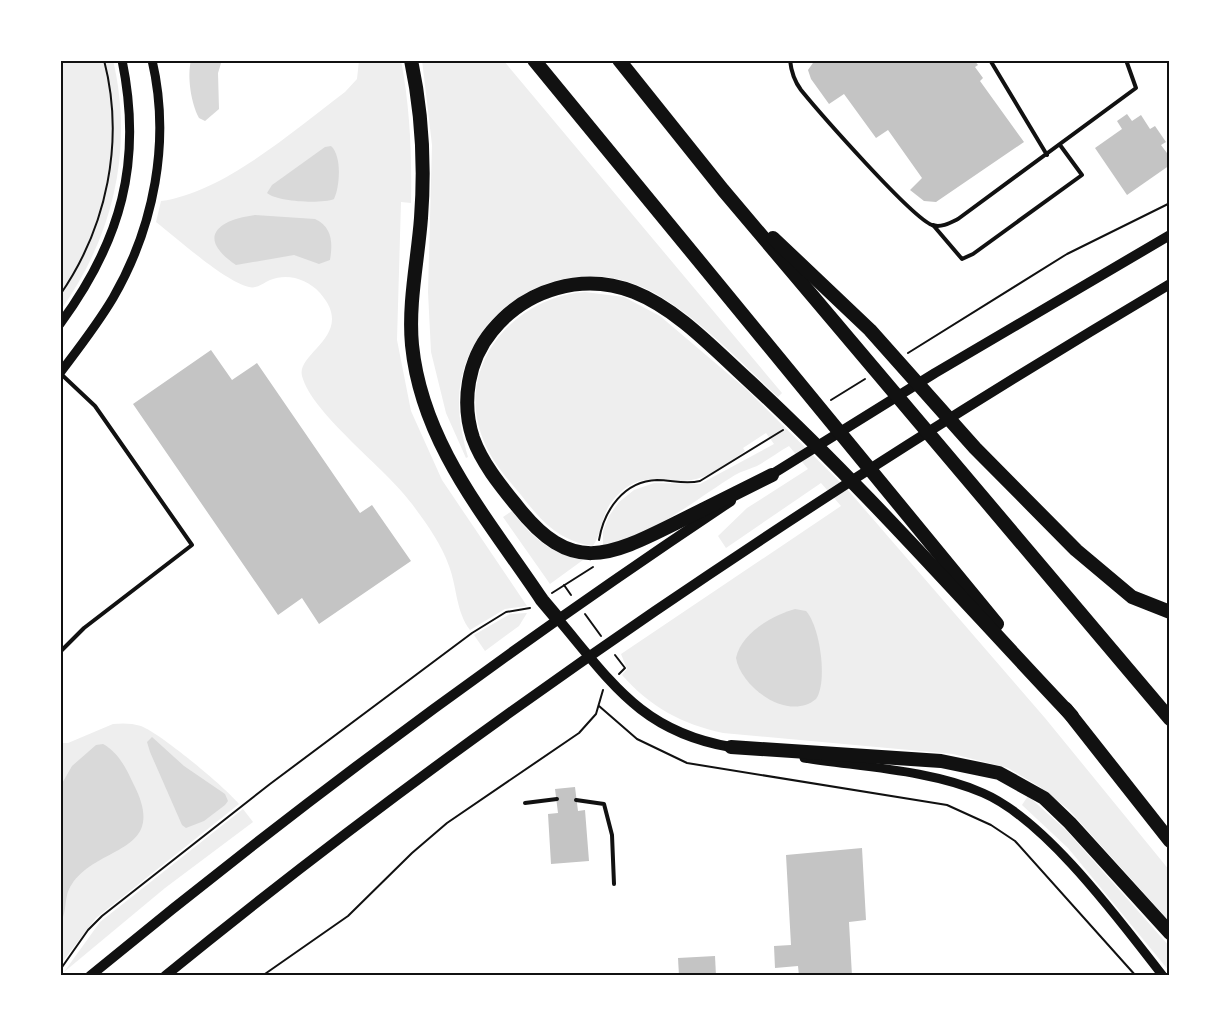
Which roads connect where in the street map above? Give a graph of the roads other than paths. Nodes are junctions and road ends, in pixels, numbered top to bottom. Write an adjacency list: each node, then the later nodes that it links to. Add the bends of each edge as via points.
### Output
1 (122, 60): 15 (street, via 129,98 128,174 100,263)
2 (152, 60): 16 (street, via 160,134 148,215 135,255 112,299)
3 (411, 60): 19 (highway, via 423,157 412,331 419,386 451,467)
4 (534, 60): 22 (highway)
5 (619, 60): 11 (highway)
6 (790, 60): 12 (lane, via 800,88 878,174)
7 (990, 60): 10 (lane)
8 (1126, 60): 9 (lane, via 1136,88)
9 (1060, 145): 10 (lane); 12 (lane, via 1082,175 973,254 962,259)
10 (1047, 155): 12 (lane, via 958,219)
11 (723, 190): 18 (highway, via 870,330 975,448 1076,550 1132,597); 23 (highway)
12 (933, 225)
13 (1170, 235): 17 (main road, via 935,373)
14 (1170, 284): 21 (main road, via 898,451)
15 (60, 324)
16 (60, 373): 20 (lane, via 95,406 192,545)
17 (772, 475): 19 (main road); 22 (highway, via 633,545 598,554 562,547 530,522 481,456 467,408 468,385 476,359 501,320 538,294 559,287 588,283 621,288 652,301 728,362 826,455)
18 (1170, 612)
19 (558, 619): 21 (main road); 31 (main road, via 336,781)
20 (60, 651)
21 (589, 656): 24 (main road, via 621,693 657,722 694,739); 32 (main road, via 384,804)
22 (1072, 716): 28 (highway)
23 (1170, 719)
24 (731, 747): 30 (highway, via 941,761 972,765 1006,776 1059,812); 33 (street, via 944,780 995,798 1042,835)
25 (557, 799): 27 (lane)
26 (576, 800): 29 (lane, via 604,804 612,835)
27 (525, 803)
28 (1170, 841)
29 (614, 884)
30 (1170, 933)
31 (90, 976)
32 (165, 976)
33 (1163, 976)

